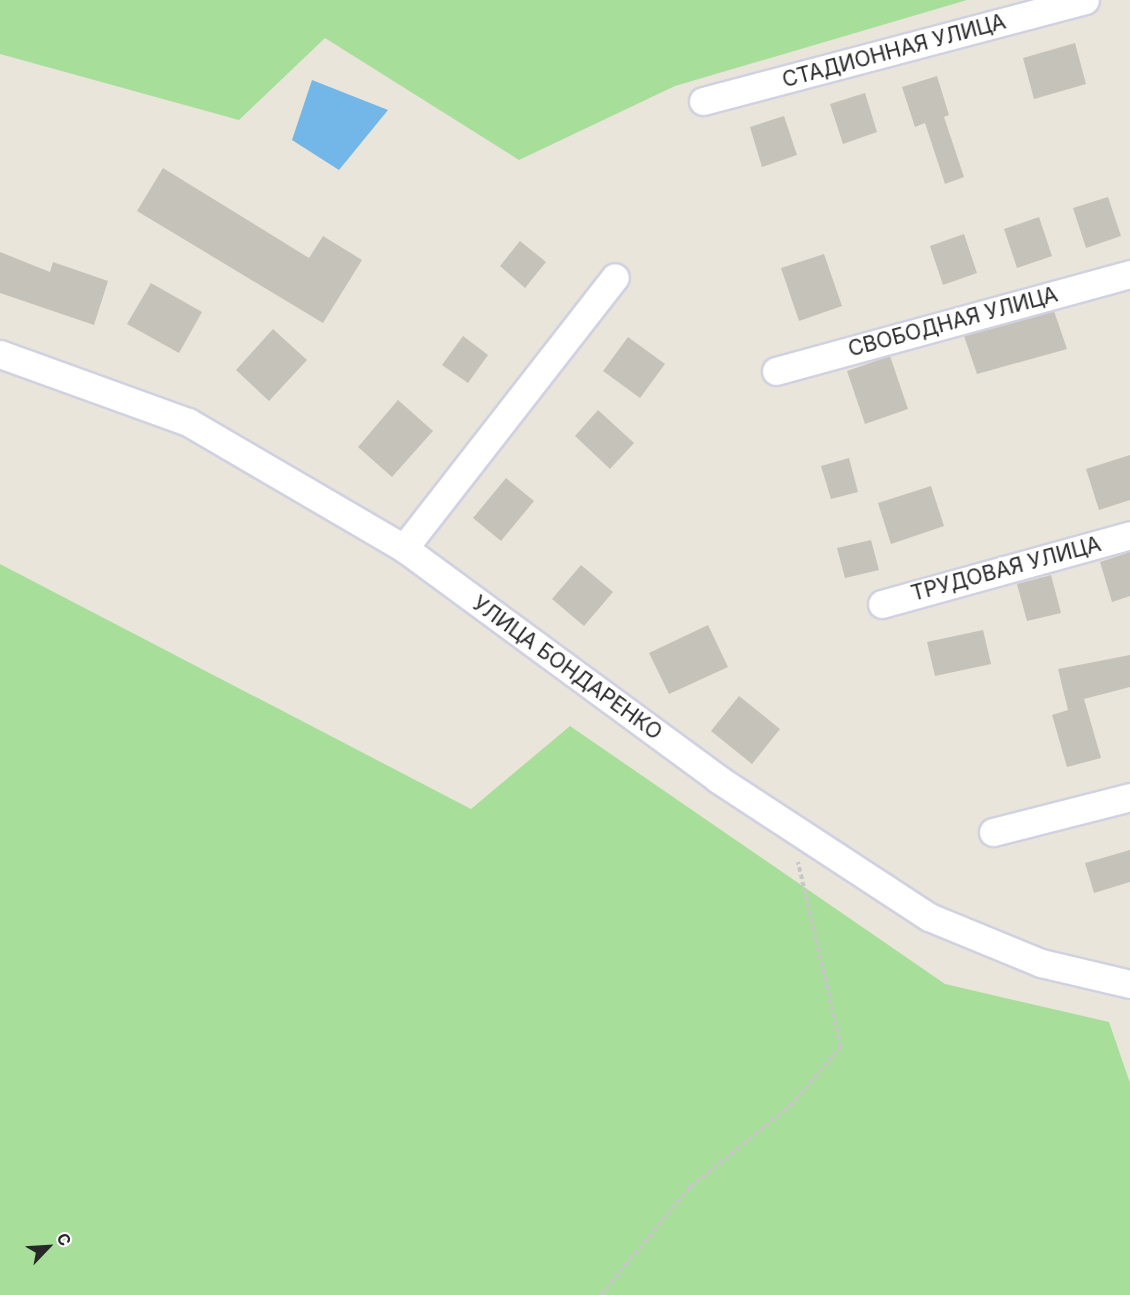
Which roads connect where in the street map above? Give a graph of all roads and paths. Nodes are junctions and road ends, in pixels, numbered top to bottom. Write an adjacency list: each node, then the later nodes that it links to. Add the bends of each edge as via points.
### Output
1 (1084, 0): 2 (street, СТАДИОННАЯ УЛИЦА)
2 (703, 101)
3 (1130, 274): 6 (street, СВОБОДНАЯ УЛИЦА)
4 (615, 276): 8 (street)
5 (0, 354): 8 (street, УЛИЦА БОНДАРЕНКО, via 188,422)
6 (776, 371)
7 (1130, 535): 9 (street, ТРУДОВАЯ УЛИЦА)
8 (404, 548): 11 (street, УЛИЦА БОНДАРЕНКО, via 718,779)
9 (882, 604)
10 (1130, 797): 12 (street)
11 (789, 826): 13 (street, УЛИЦА БОНДАРЕНКО, via 929,917 1041,963); 14 (path, via 841,1047 790,1106 690,1187)
12 (993, 832)
13 (1130, 984)
14 (601, 1295)

